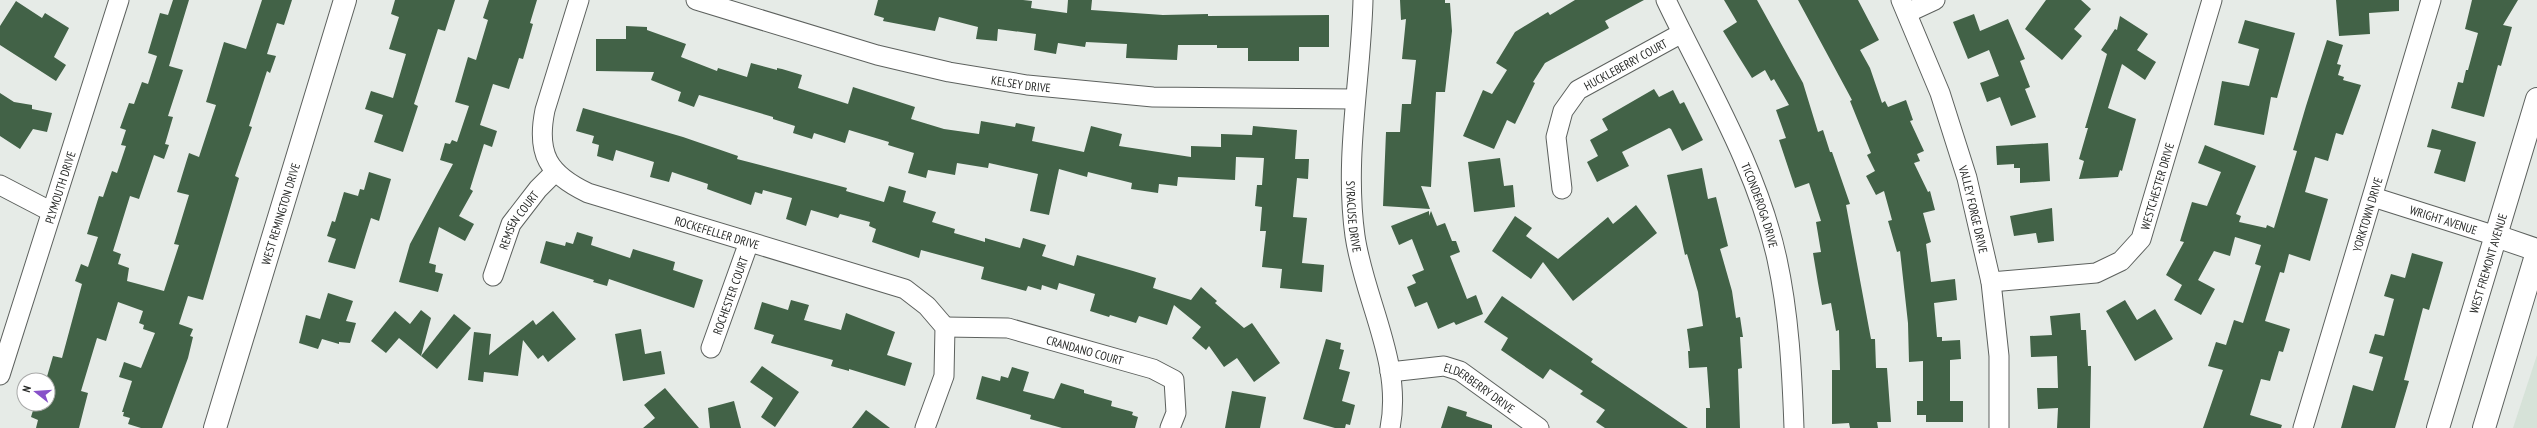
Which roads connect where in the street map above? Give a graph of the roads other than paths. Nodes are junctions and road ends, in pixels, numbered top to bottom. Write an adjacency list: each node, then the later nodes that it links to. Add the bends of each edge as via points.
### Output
1 (345, 0): 28 (main road, WEST REMINGTON DRIVE)
2 (579, 0): 14 (street, ROCKEFELLER DRIVE, via 541,128 545,157)
3 (696, 0): 12 (street, KELSEY DRIVE, via 877,55 949,72 1027,84 1153,97)
4 (1363, 0): 12 (street, SYRACUSE DRIVE, via 1362,46)
5 (1666, 0): 11 (street, TICONDEROGA DRIVE)
6 (1935, 0): 10 (street)
7 (2212, 0): 23 (street, WESTCHESTER DRIVE, via 2141,239 2121,261 2096,273)
8 (2431, 0): 17 (street, YORKTOWN DRIVE)
9 (116, 1): 18 (street, PLYMOUTH DRIVE)
10 (1904, 6): 23 (street, VALLEY FORGE DRIVE, via 1940,93 1964,171)
11 (1682, 33): 16 (street, HUCKLEBERRY COURT, via 1578,90 1562,111 1556,137); 33 (street, TICONDEROGA DRIVE, via 1747,167 1764,211 1777,259 1790,349)
12 (1355, 99): 26 (street, SYRACUSE DRIVE, via 1350,166 1355,237)
13 (2537, 99): 19 (main road, WEST FREMONT AVENUE)
14 (555, 172): 20 (street, ROCKEFELLER DRIVE, via 569,184 588,193); 22 (street, REMSEN COURT, via 511,224)
15 (0, 185): 18 (street)
16 (1562, 189)
17 (2373, 197): 19 (street, WRIGHT AVENUE); 35 (street, YORKTOWN DRIVE)
18 (50, 211): 27 (street, PLYMOUTH DRIVE)
19 (2496, 236): 21 (main road, WRIGHT AVENUE); 36 (main road, WEST FREMONT AVENUE)
20 (748, 242): 24 (street, ROCKEFELLER DRIVE, via 905,289 927,306); 25 (street, ROCHESTER COURT)
21 (2537, 251): 37 (main road)
22 (493, 276)
23 (1991, 282): 34 (street, VALLEY FORGE DRIVE, via 1999,356)
24 (945, 327): 29 (street, via 944,376); 30 (street, CRANDANO COURT, via 1008,328 1153,369 1174,380 1176,413)
25 (711, 348)
26 (1390, 372): 31 (street, SYRACUSE DRIVE, via 1393,411); 32 (street, ELDERBERRY DRIVE, via 1444,366 1460,371)
27 (0, 375)
28 (215, 428)
29 (925, 428)
30 (1170, 428)
31 (1390, 428)
32 (1539, 428)
33 (1794, 428)
34 (1999, 428)
35 (2303, 428)
36 (2438, 428)
37 (2484, 428)

